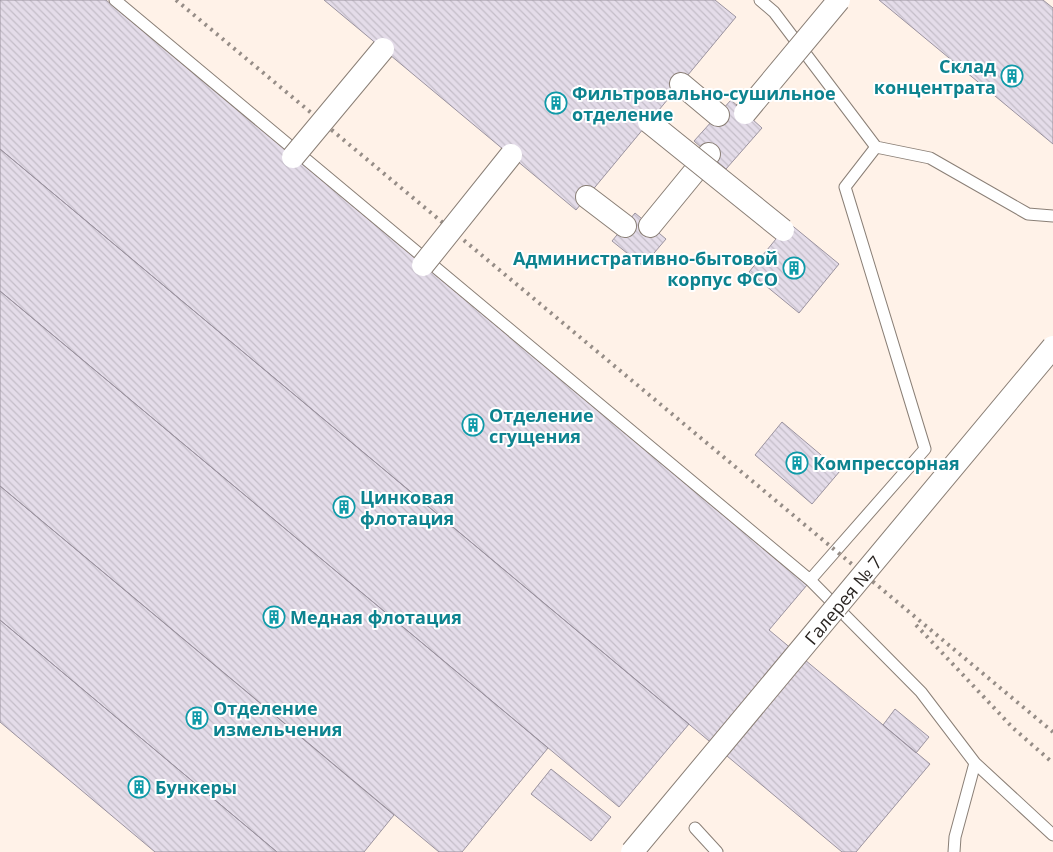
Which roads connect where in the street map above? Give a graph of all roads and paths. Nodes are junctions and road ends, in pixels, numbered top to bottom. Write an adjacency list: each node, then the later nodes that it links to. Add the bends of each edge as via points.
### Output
1 (116, 0): 20 (lane)
2 (760, 0): 9 (lane, via 774,12)
3 (839, 0): 6 (street, bridge)
4 (383, 48): 12 (street, bridge)
5 (681, 84): 7 (street)
6 (745, 113)
7 (718, 115)
8 (649, 122): 17 (street, bridge)
9 (876, 148): 14 (lane, via 930,158 1028,214); 20 (lane, via 845,187 926,449)
10 (709, 154): 16 (street)
11 (511, 155): 18 (street, bridge)
12 (294, 157)
13 (587, 197): 15 (street)
14 (1053, 216)
15 (625, 226)
16 (650, 226)
17 (783, 230)
18 (423, 265)
19 (1053, 347): 24 (street, Галерея № 7, bridge)
20 (810, 580): 21 (lane, via 921,692)
21 (975, 763): 23 (lane); 26 (lane)
22 (695, 828): 25 (lane)
23 (1053, 835)
24 (632, 852)
25 (717, 852)
26 (954, 852)

